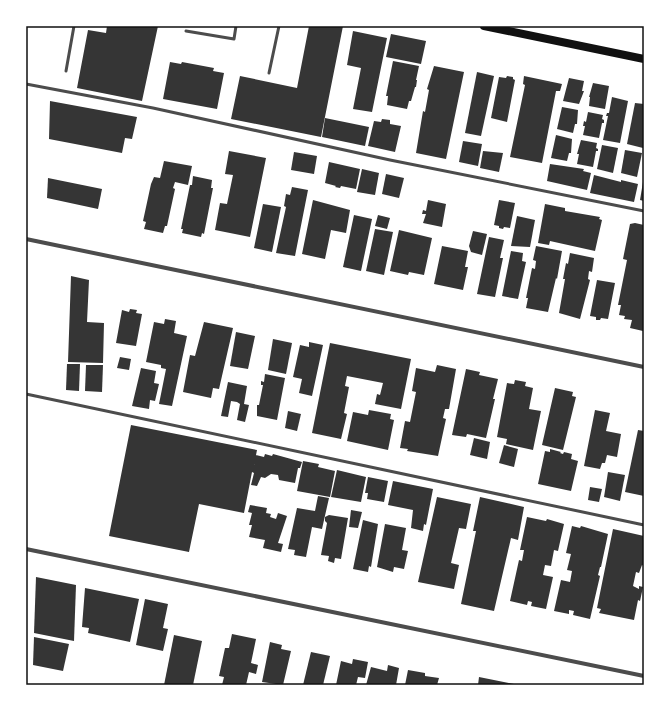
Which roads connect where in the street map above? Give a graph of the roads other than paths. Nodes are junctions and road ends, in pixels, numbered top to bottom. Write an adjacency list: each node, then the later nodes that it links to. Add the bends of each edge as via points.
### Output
1 (74, 26): 7 (lane)
2 (236, 26): 5 (lane, via 234,39)
3 (279, 26): 8 (lane)
4 (484, 26): 6 (main road)
5 (186, 31)
6 (644, 59)
7 (66, 71)
8 (269, 73)
9 (26, 84): 10 (lane, via 153,108 390,160)
10 (644, 211)
11 (26, 240): 12 (street)
12 (644, 368)
13 (26, 394): 14 (lane)
14 (644, 525)
15 (26, 549): 16 (street)
16 (644, 676)

